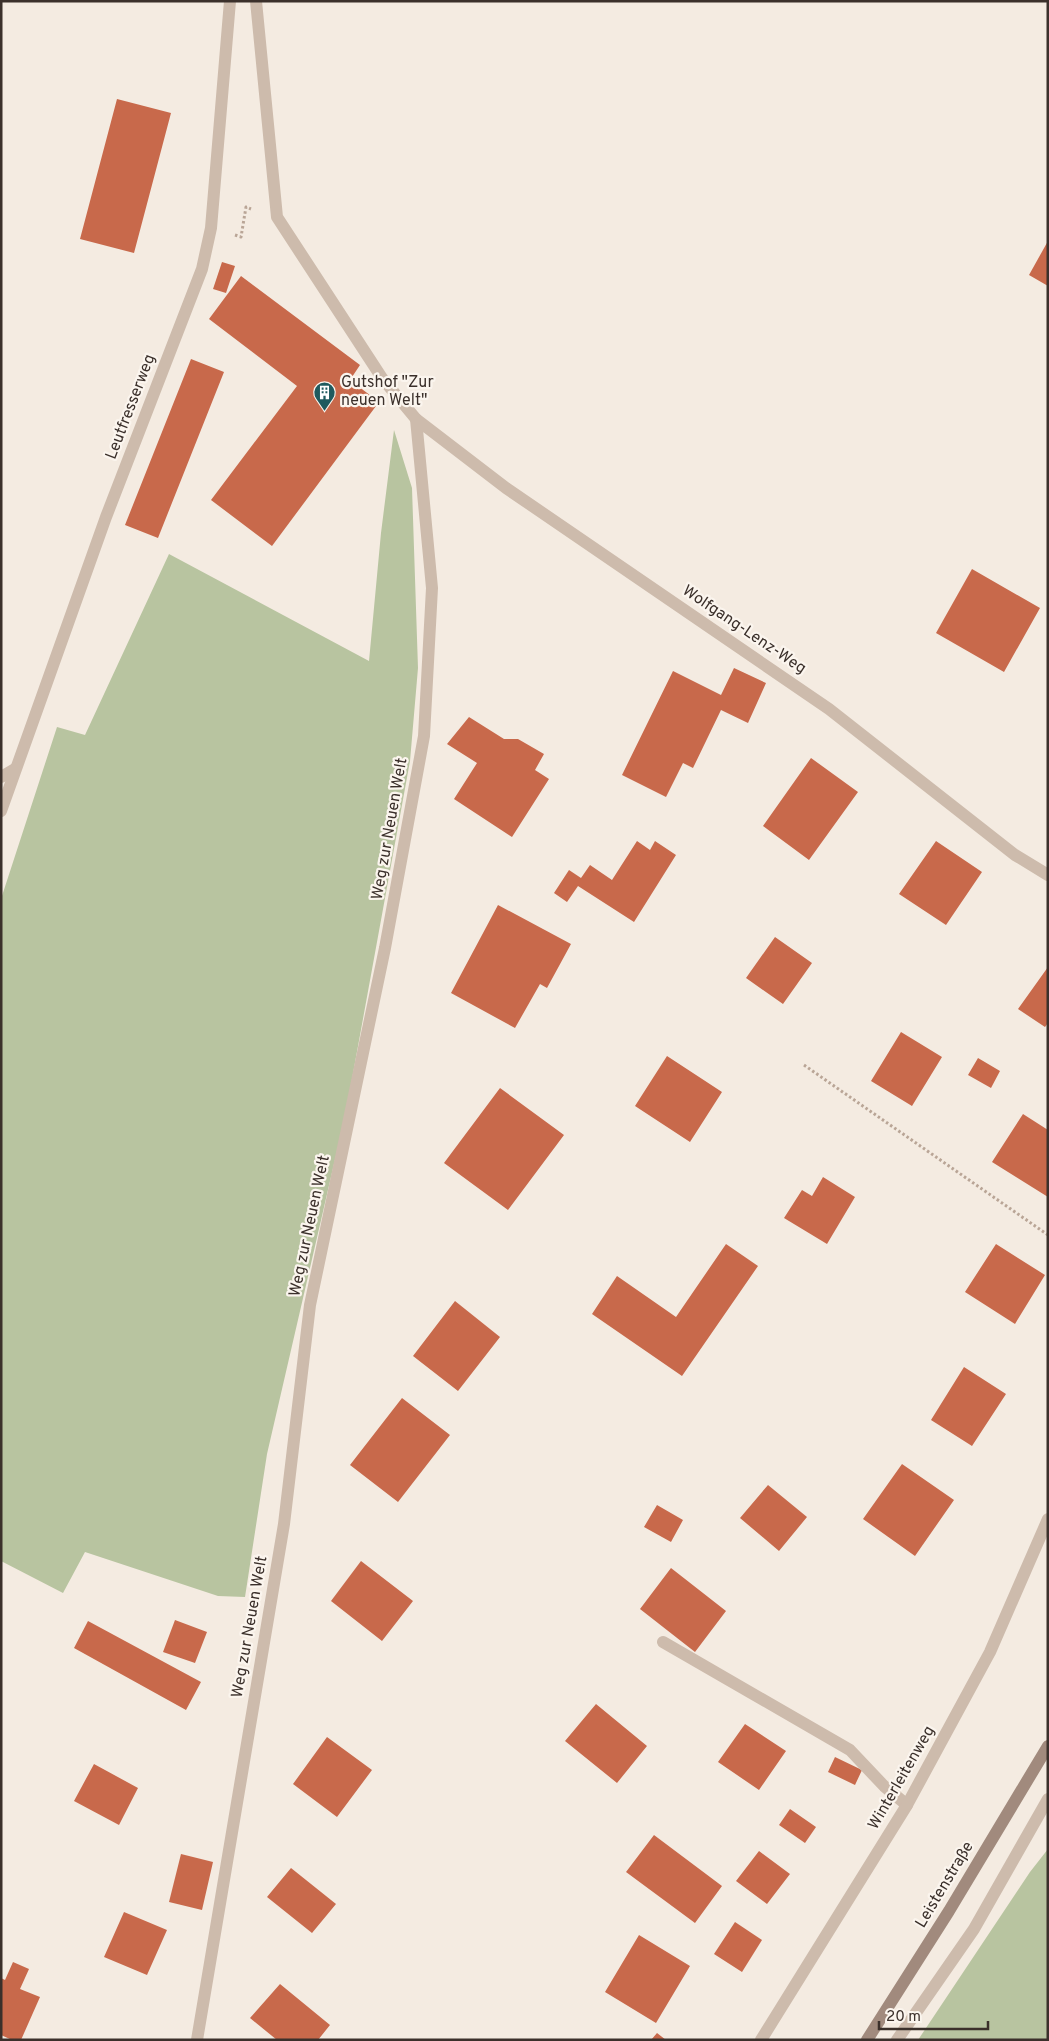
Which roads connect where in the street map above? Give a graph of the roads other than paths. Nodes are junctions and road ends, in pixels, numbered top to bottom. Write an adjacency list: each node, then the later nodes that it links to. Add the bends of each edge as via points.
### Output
1 (230, 1): 4 (street, Leutfresserweg, via 211,228 202,269 106,517)
2 (256, 1): 3 (street, Wolfgang-Lenz-Weg, via 277,217 382,378)
3 (416, 419): 7 (street, Wolfgang-Lenz-Weg, via 506,488 829,709 1015,855); 13 (street, Weg zur Neuen Welt, via 432,588 424,736 385,948 310,1305 284,1524)
4 (15, 769): 5 (street); 6 (street, Leutfresserweg)
5 (1, 778)
6 (1, 811)
7 (1048, 875)
8 (1048, 1519): 12 (street, Winterleitenweg, via 990,1652)
9 (663, 1642): 12 (street, via 850,1750)
10 (1048, 1746): 15 (main road, Leistenstraße, via 949,1911)
11 (1048, 1799): 16 (street, via 974,1929)
12 (907, 1805): 14 (street, Winterleitenweg)
13 (197, 2040)
14 (761, 2040)
15 (866, 2040)
16 (897, 2040)

